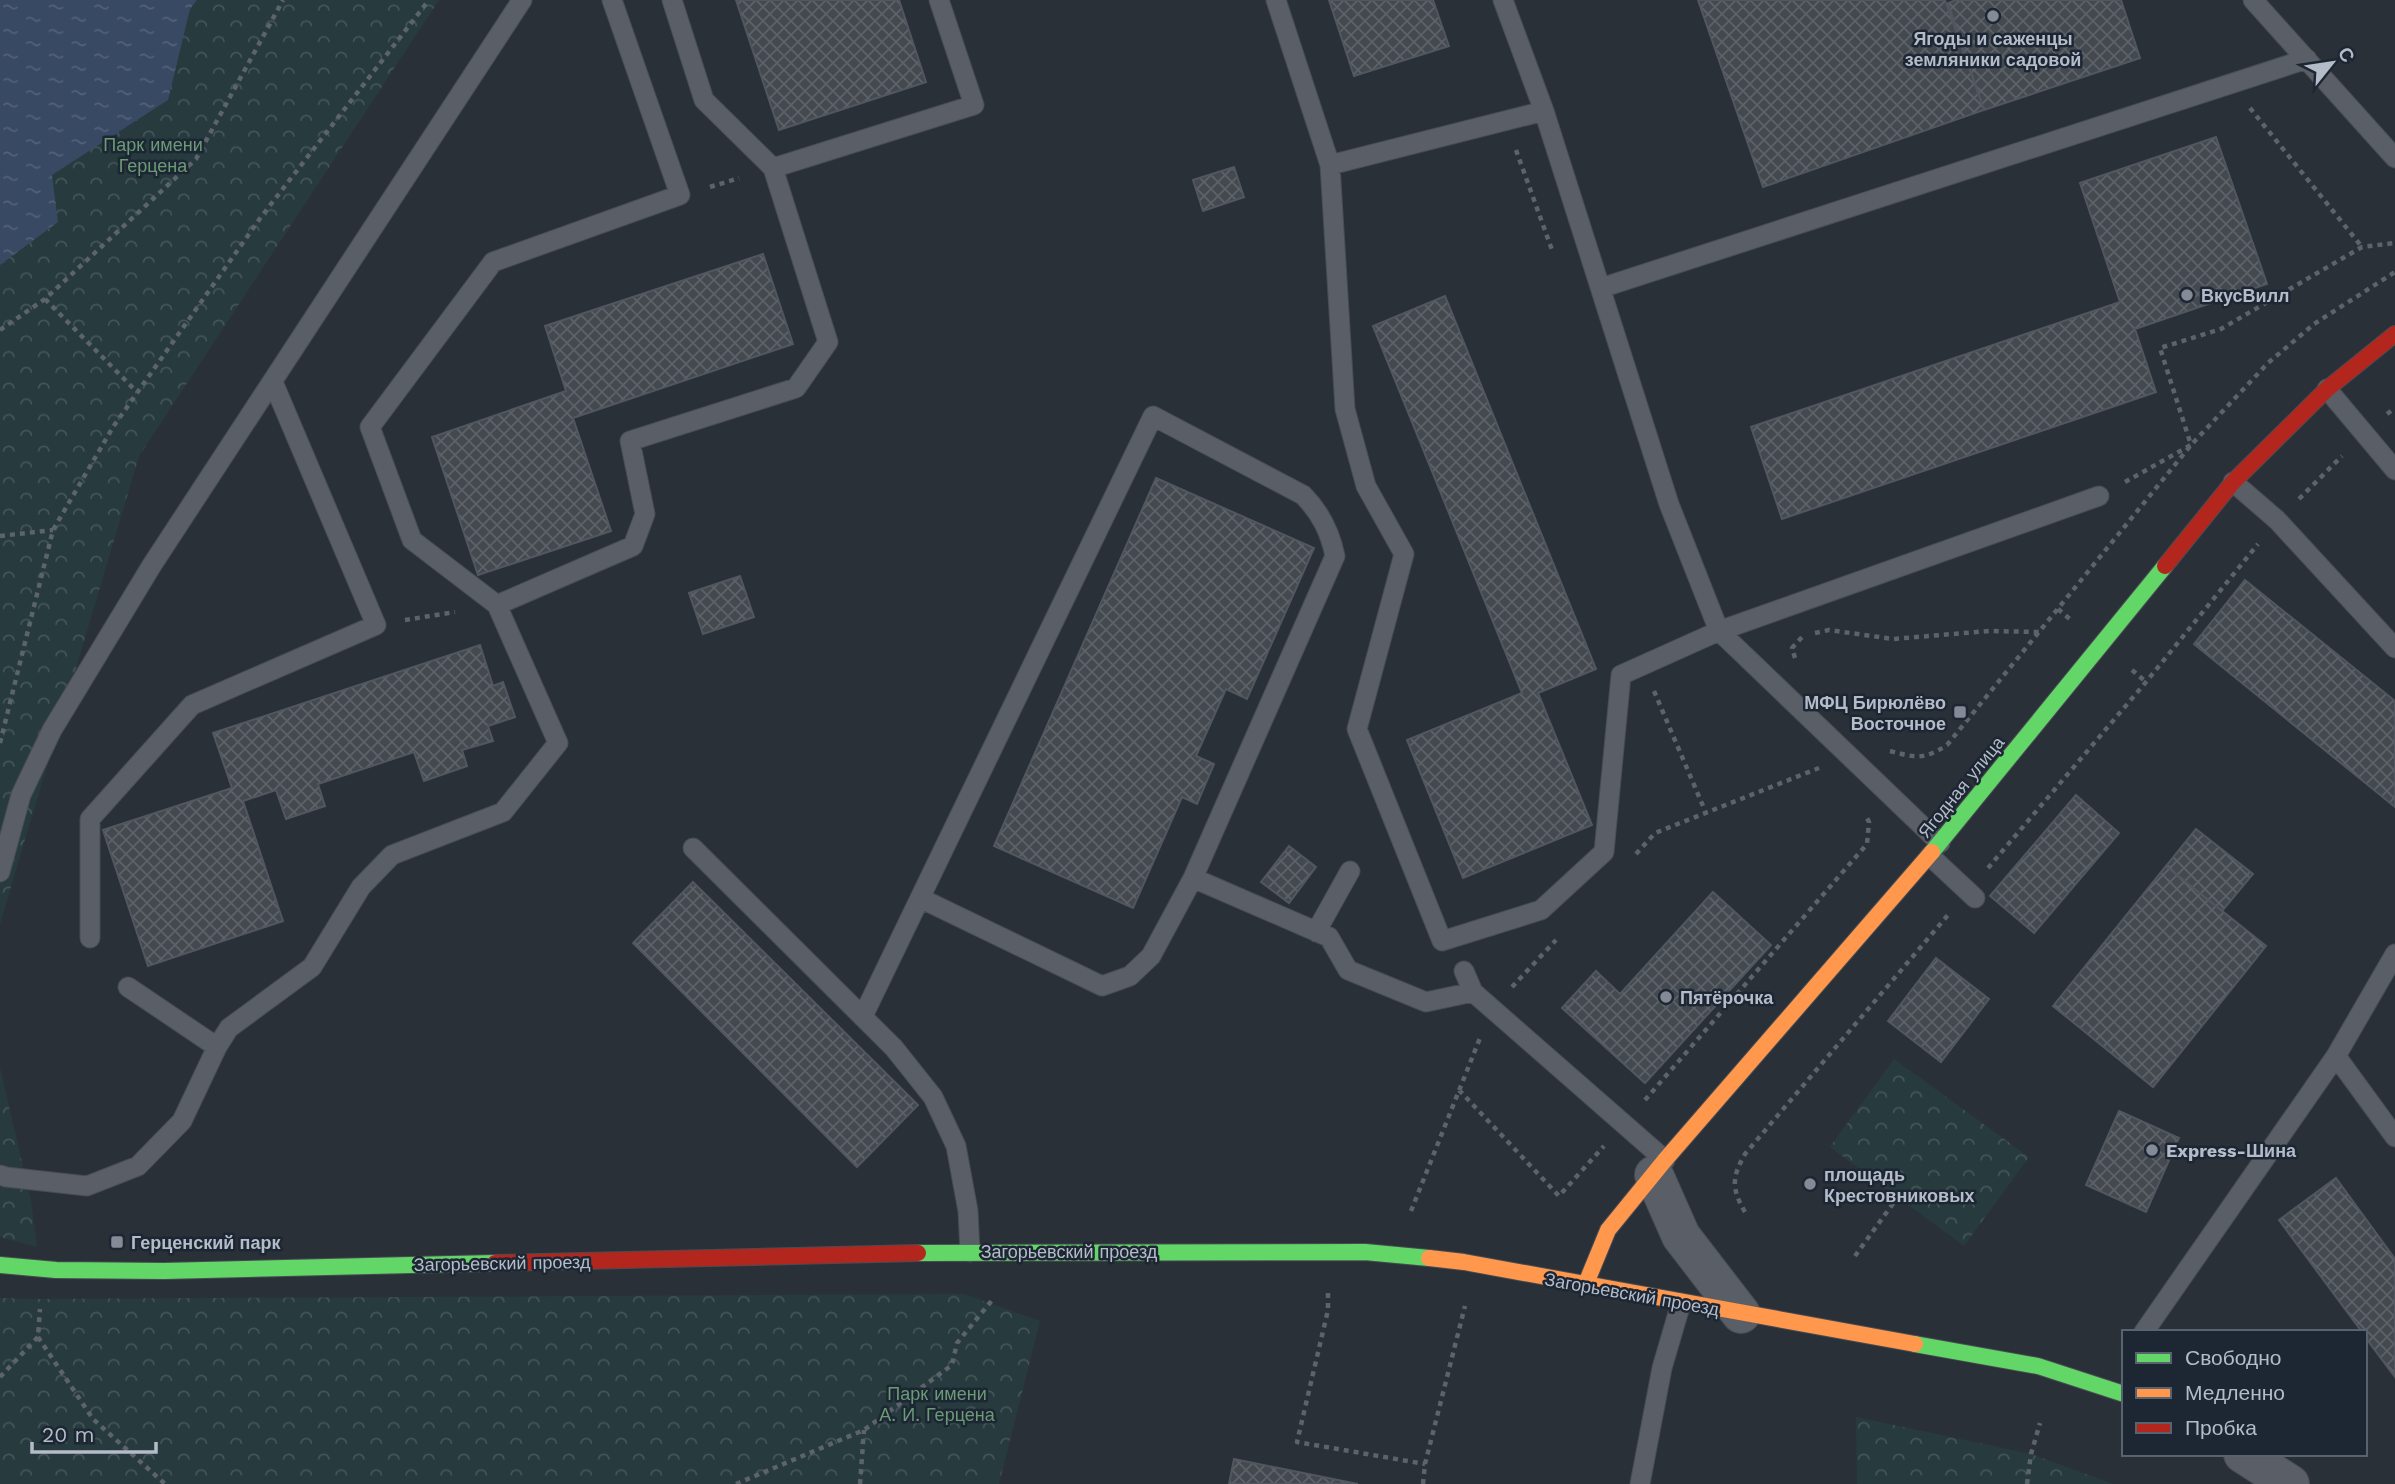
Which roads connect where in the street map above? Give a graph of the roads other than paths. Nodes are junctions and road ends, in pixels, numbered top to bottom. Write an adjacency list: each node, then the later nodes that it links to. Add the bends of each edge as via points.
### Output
1 (522, 0): 15 (lane)
2 (612, 0): 20 (lane, via 680,195 493,262 370,427 412,540)
3 (672, 0): 12 (lane, via 704,100)
4 (939, 0): 12 (lane, via 974,105)
5 (1276, 0): 11 (lane)
6 (1503, 0): 9 (lane)
7 (2253, 0): 8 (lane)
8 (2307, 59): 10 (lane); 13 (lane)
9 (1544, 111): 11 (lane); 13 (lane)
10 (2395, 158)
11 (1330, 164): 21 (lane, via 1345,409 1366,486 1404,554 1357,729 1442,941 1541,910 1604,852 1621,675)
12 (773, 168): 20 (lane, via 828,342 796,388 630,442 645,514 633,546)
13 (1601, 288): 21 (lane, via 1670,504)
14 (2395, 334): 16 (street, Ягодная улица)
15 (273, 382): 26 (lane, via 152,565 52,730 21,795); 31 (lane, via 376,625 192,705 90,819)
16 (2327, 389): 17 (lane); 18 (street, Ягодная улица)
17 (2395, 470)
18 (2233, 482): 22 (lane, via 2277,520); 24 (street, Ягодная улица)
19 (2099, 496): 21 (lane)
20 (497, 605): 37 (lane, via 558,743 503,812 392,855 361,887 312,967 229,1028)
21 (1719, 631): 24 (lane, via 1841,748)
22 (2395, 648)
23 (693, 848): 36 (lane)
24 (1935, 849): 28 (lane); 40 (street, Ягодная улица)
25 (1350, 871): 30 (lane)
26 (0, 872)
27 (1193, 878): 29 (lane, via 1151,956 1130,976 1102,986); 29 (lane, via 1335,556 1321,516 1303,495 1153,416); 30 (lane)
28 (1972, 895)
29 (920, 898): 36 (lane)
30 (1316, 932): 35 (lane, via 1329,937 1348,970 1426,1002)
31 (90, 938)
32 (2395, 954): 38 (lane)
33 (1464, 971): 35 (lane)
34 (128, 987): 37 (lane)
35 (1473, 992): 40 (lane, via 1625,1124)
36 (863, 1016): 42 (lane, via 933,1097 956,1146)
37 (217, 1047): 41 (lane, via 182,1121 138,1166 87,1186)
38 (2336, 1056): 39 (lane); 47 (lane)
39 (2395, 1137)
40 (1659, 1167): 44 (street, Ягодная улица, via 1608,1230); 46 (street, via 1681,1236)
41 (0, 1175)
42 (970, 1252): 43 (street, Загорьевский проезд, via 140,1272); 44 (street, Загорьевский проезд, via 1365,1252 1464,1262)
43 (0, 1265)
44 (1585, 1286): 45 (street, Загорьевский проезд)
45 (1681, 1303): 46 (street, Загорьевский проезд); 50 (lane, via 1662,1368)
46 (1741, 1314): 48 (street, Загорьевский проезд, via 2038,1366)
47 (2145, 1330)
48 (2118, 1391)
49 (2246, 1456): 51 (street)
50 (1640, 1484)
51 (2290, 1484)

